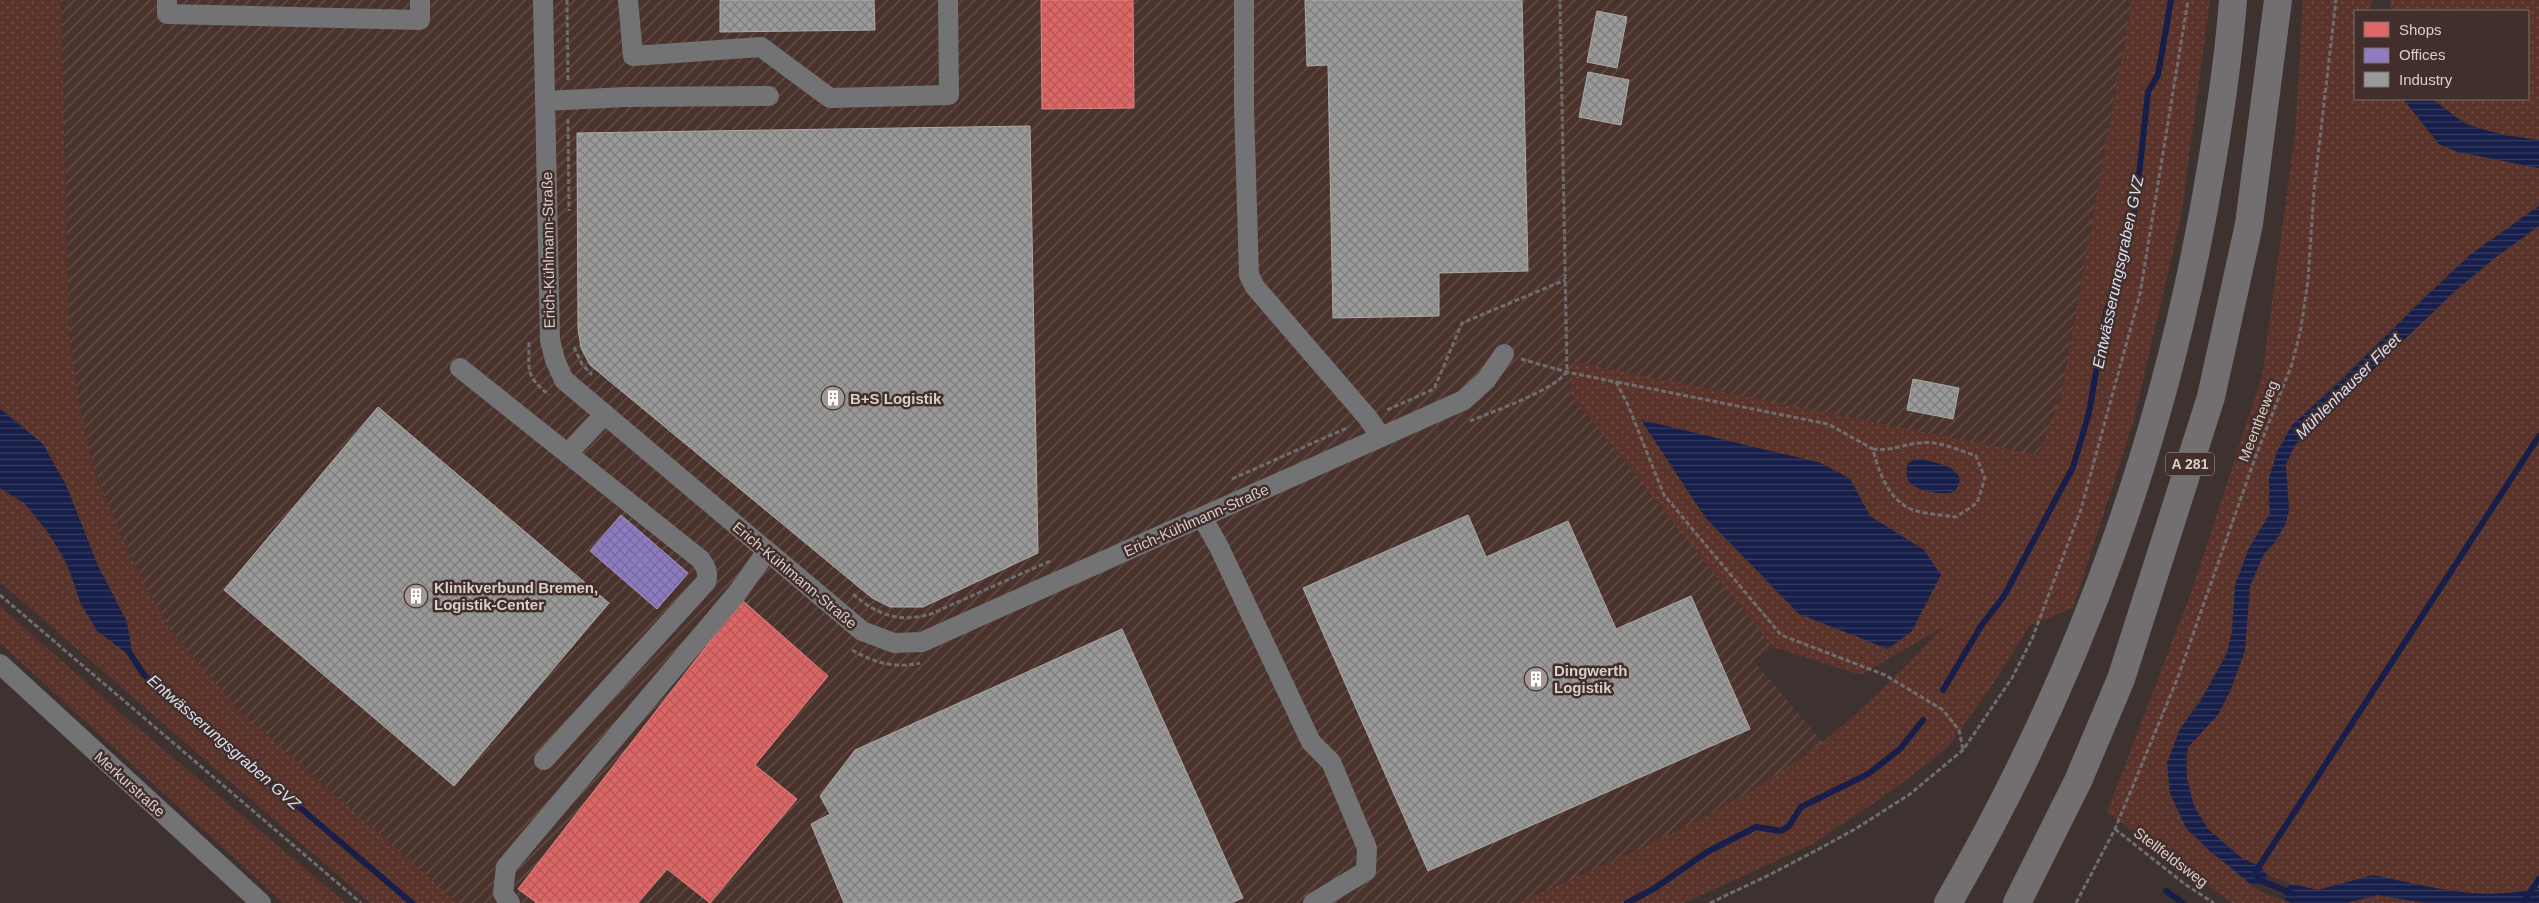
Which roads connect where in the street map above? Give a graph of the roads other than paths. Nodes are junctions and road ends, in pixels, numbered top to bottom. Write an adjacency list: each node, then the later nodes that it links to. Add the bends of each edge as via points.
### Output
1 (167, 0): 2 (street, via 167,14 420,20)
2 (420, 0)
3 (543, 0): 10 (street, Erich-Kühlmann-Straße)
4 (628, 0): 5 (street, via 633,56 761,47 830,98 949,95)
5 (948, 0)
6 (1244, 0): 14 (street, via 1250,275 1255,287)
7 (2234, 0): 23 (highway, A 281, via 2204,211 2184,313 2128,509 2072,656 2024,762)
8 (2278, 0): 24 (highway, A 281, via 2249,224 2211,397 2122,679 2078,781)
9 (769, 96): 10 (street)
10 (545, 101): 13 (street, Erich-Kühlmann-Straße, via 550,340 564,380)
11 (1504, 354): 14 (street, Erich-Kühlmann-Straße, via 1486,380 1464,400)
12 (460, 368): 15 (street)
13 (605, 414): 15 (street); 17 (street, Erich-Kühlmann-Straße)
14 (1381, 437): 16 (street, Erich-Kühlmann-Straße)
15 (568, 453): 19 (street, via 700,559 708,576)
16 (1202, 517): 17 (street, Erich-Kühlmann-Straße, via 922,642 894,643 862,631); 22 (street, via 1310,742 1331,762 1367,848 1366,872)
17 (767, 551): 21 (street, via 738,592 506,867 503,893)
18 (0, 664): 20 (street, Merkurstraße)
19 (544, 760)
20 (261, 903)
21 (510, 903)
22 (1313, 903)
23 (1948, 903)
24 (2017, 903)

